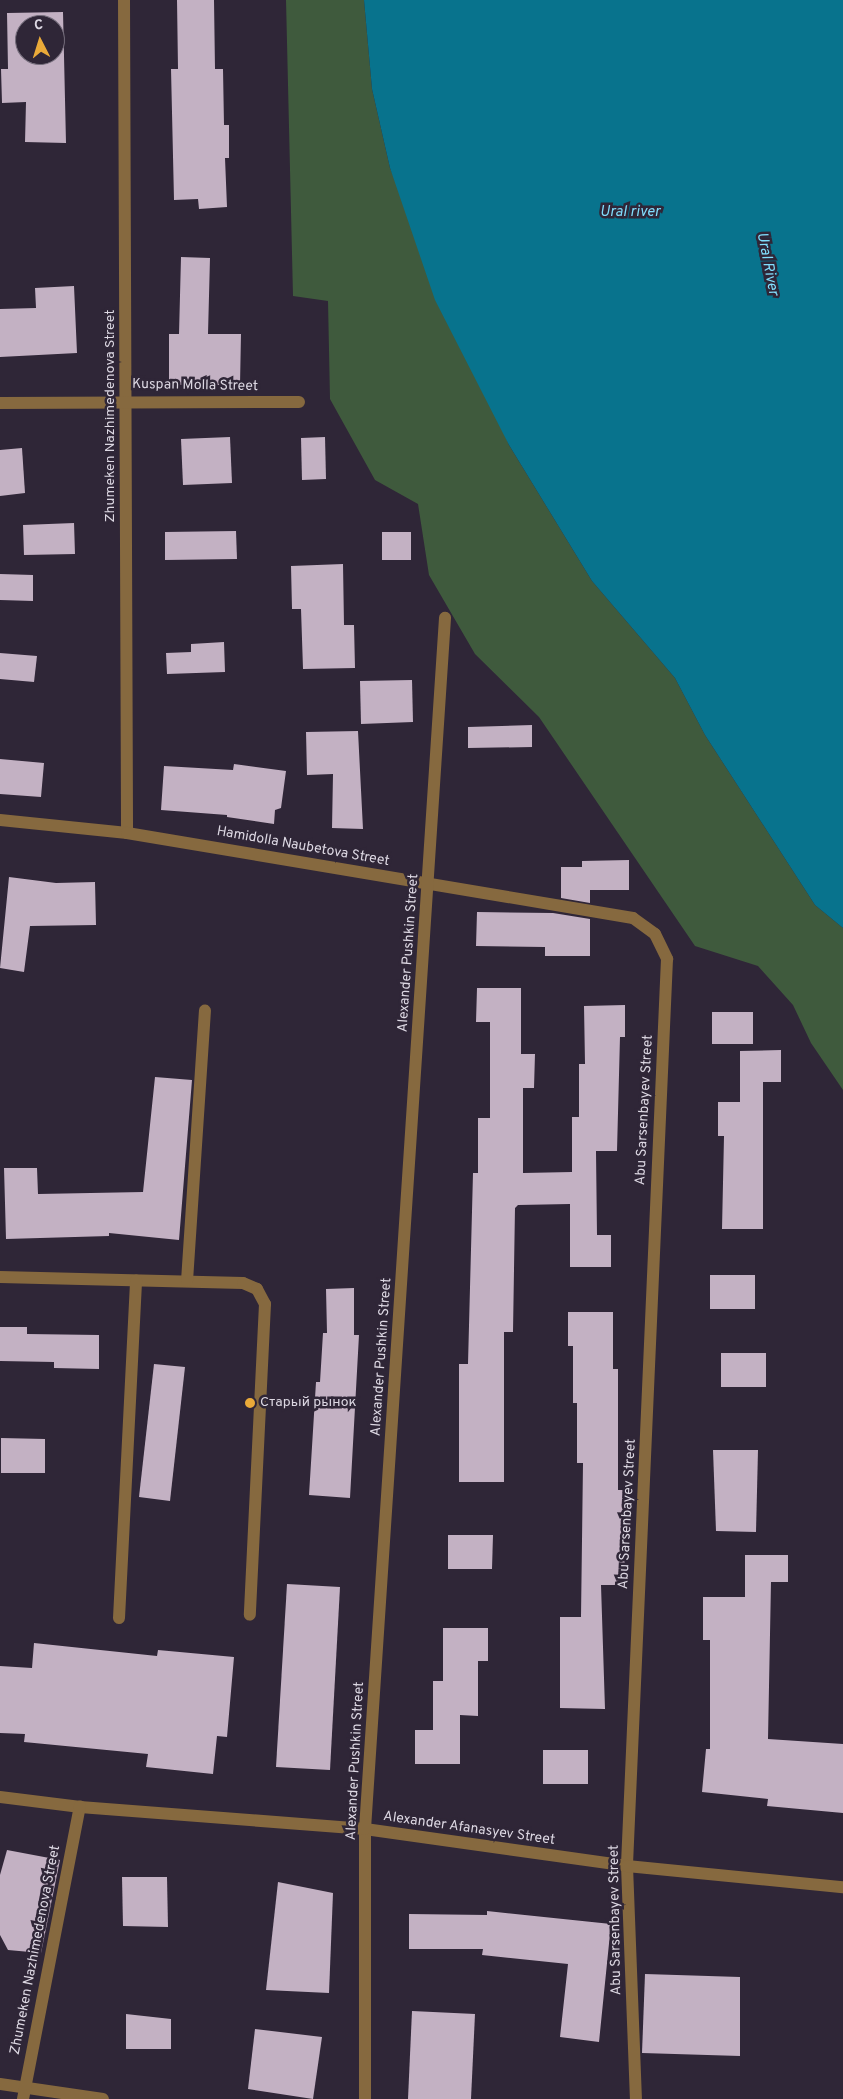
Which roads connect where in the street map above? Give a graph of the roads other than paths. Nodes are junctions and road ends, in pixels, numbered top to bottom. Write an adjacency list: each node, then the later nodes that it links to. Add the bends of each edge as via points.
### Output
1 (124, 0): 2 (street, Zhumeken Nazhimedenova Street)
2 (126, 400): 3 (street, Kuspan Molla Street); 4 (street, Kuspan Molla Street); 7 (street, Zhumeken Nazhimedenova Street)
3 (299, 402)
4 (0, 403)
5 (446, 618): 8 (street, Alexander Pushkin Street)
6 (0, 820): 7 (street, Hamidolla Naubetova Street)
7 (127, 832): 8 (street, Hamidolla Naubetova Street)
8 (429, 883): 9 (street, Hamidolla Naubetova Street, via 632,918); 18 (street, Alexander Pushkin Street)
9 (655, 934): 19 (street, Abu Sarsenbayev Street, via 667,959)
10 (205, 1011): 13 (street)
11 (0, 1277): 12 (street)
12 (136, 1280): 13 (street); 15 (street)
13 (188, 1281): 14 (street, via 243,1283 257,1289 264,1304)
14 (250, 1615)
15 (119, 1618)
16 (0, 1797): 17 (street, Alexander Afanasyev Street)
17 (80, 1807): 18 (street, Alexander Afanasyev Street); 22 (street, Zhumeken Nazhimedenova Street)
18 (366, 1829): 19 (street, Alexander Afanasyev Street); 24 (street, Alexander Pushkin Street)
19 (627, 1866): 20 (street, Alexander Afanasyev Street); 25 (street, Abu Sarsenbayev Street)
20 (843, 1887)
21 (0, 2084): 22 (street)
22 (24, 2093): 23 (street)
23 (103, 2099)
24 (365, 2099)
25 (636, 2099)

